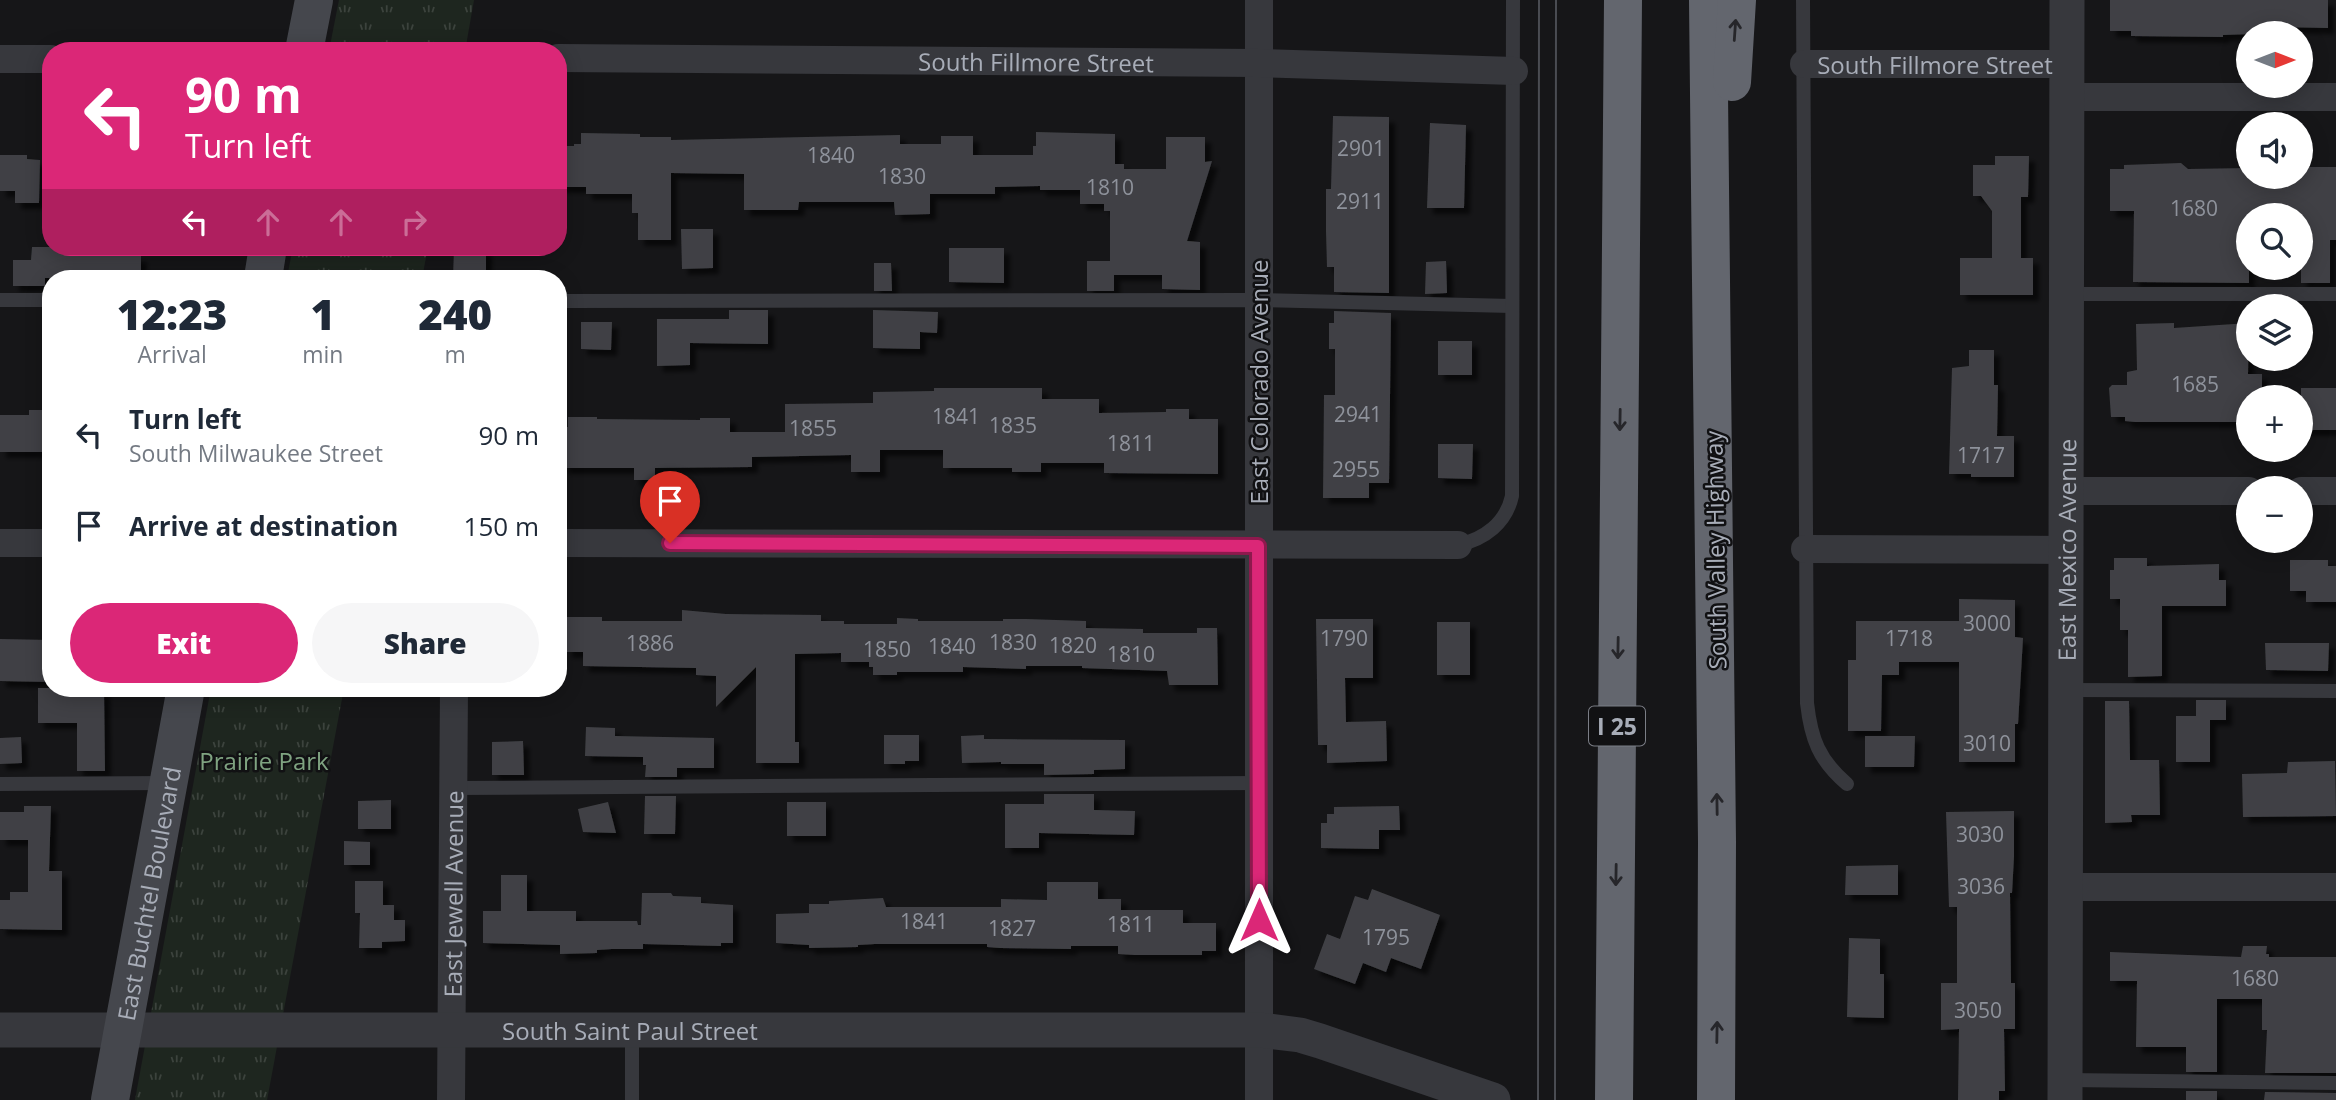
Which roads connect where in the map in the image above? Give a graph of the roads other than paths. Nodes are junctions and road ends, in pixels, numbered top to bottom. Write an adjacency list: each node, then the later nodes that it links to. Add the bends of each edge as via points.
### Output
1 (314, 0): 10 (main road)
2 (1259, 0): 14 (street, East Colorado Avenue)
3 (1513, 0): 16 (lane)
4 (1600, 0): 26 (highway)
5 (1623, 0): 26 (highway, I 25)
6 (1708, 0): 27 (highway, South Valley Highway)
7 (1737, 0): 27 (highway, one-way to 7)
8 (1803, 0): 15 (lane)
9 (2067, 0): 17 (street, East Mexico Avenue)
10 (306, 42)
11 (567, 58): 14 (street, South Fillmore Street)
12 (0, 59): 13 (street)
13 (42, 59)
14 (1258, 62): 16 (street, South Fillmore Street); 23 (street, East Colorado Avenue)
15 (1804, 64): 17 (street, South Fillmore Street); 37 (lane)
16 (1514, 71): 25 (lane)
17 (2068, 80): 18 (street, South Fillmore Street); 19 (street, East Mexico Avenue)
18 (2336, 97)
19 (2067, 294): 20 (lane); 28 (street, East Mexico Avenue)
20 (2336, 295)
21 (0, 300): 22 (lane)
22 (42, 300)
23 (1258, 300): 24 (lane); 25 (lane); 36 (street, East Colorado Avenue)
24 (567, 301)
25 (1512, 306): 35 (lane, via 1510,504 1490,531)
26 (1621, 352): 62 (highway, I 25, one-way to 62)
27 (1713, 416): 63 (highway, South Valley Highway, one-way to 27)
28 (2068, 491): 29 (street); 38 (street, East Mexico Avenue)
29 (2236, 491)
30 (2313, 491): 31 (street)
31 (2336, 491)
32 (0, 543): 33 (street)
33 (42, 543)
34 (567, 543): 36 (street)
35 (1458, 545): 36 (street)
36 (1258, 546): 44 (street, East Colorado Avenue)
37 (1805, 549): 38 (street); 46 (lane, via 1809,722 1822,758)
38 (2068, 550): 39 (street, East Mexico Avenue)
39 (2067, 691): 40 (lane); 48 (street, East Mexico Avenue)
40 (2336, 691)
41 (184, 697): 43 (main road, East Buchtel Boulevard)
42 (454, 697): 47 (street, East Jewell Avenue)
43 (167, 783): 45 (lane); 51 (main road, East Buchtel Boulevard)
44 (1259, 783): 47 (lane); 54 (street, East Colorado Avenue)
45 (0, 784)
46 (1847, 784)
47 (454, 788): 52 (street, East Jewell Avenue)
48 (2065, 887): 49 (street); 56 (street, East Mexico Avenue)
49 (2336, 887)
50 (0, 1030): 51 (street, South Saint Paul Street)
51 (123, 1030): 52 (street, South Saint Paul Street); 57 (main road, East Buchtel Boulevard)
52 (451, 1030): 53 (street, South Saint Paul Street); 58 (street, East Jewell Avenue)
53 (632, 1030): 54 (street, South Saint Paul Street); 59 (lane)
54 (1260, 1030): 60 (street, East Colorado Avenue); 61 (street, South Saint Paul Street, via 1320,1041)
55 (2336, 1083): 56 (lane)
56 (2065, 1090)
57 (110, 1100)
58 (451, 1100)
59 (632, 1100)
60 (1259, 1100)
61 (1491, 1100)
62 (1614, 1100)
63 (1716, 1100)

